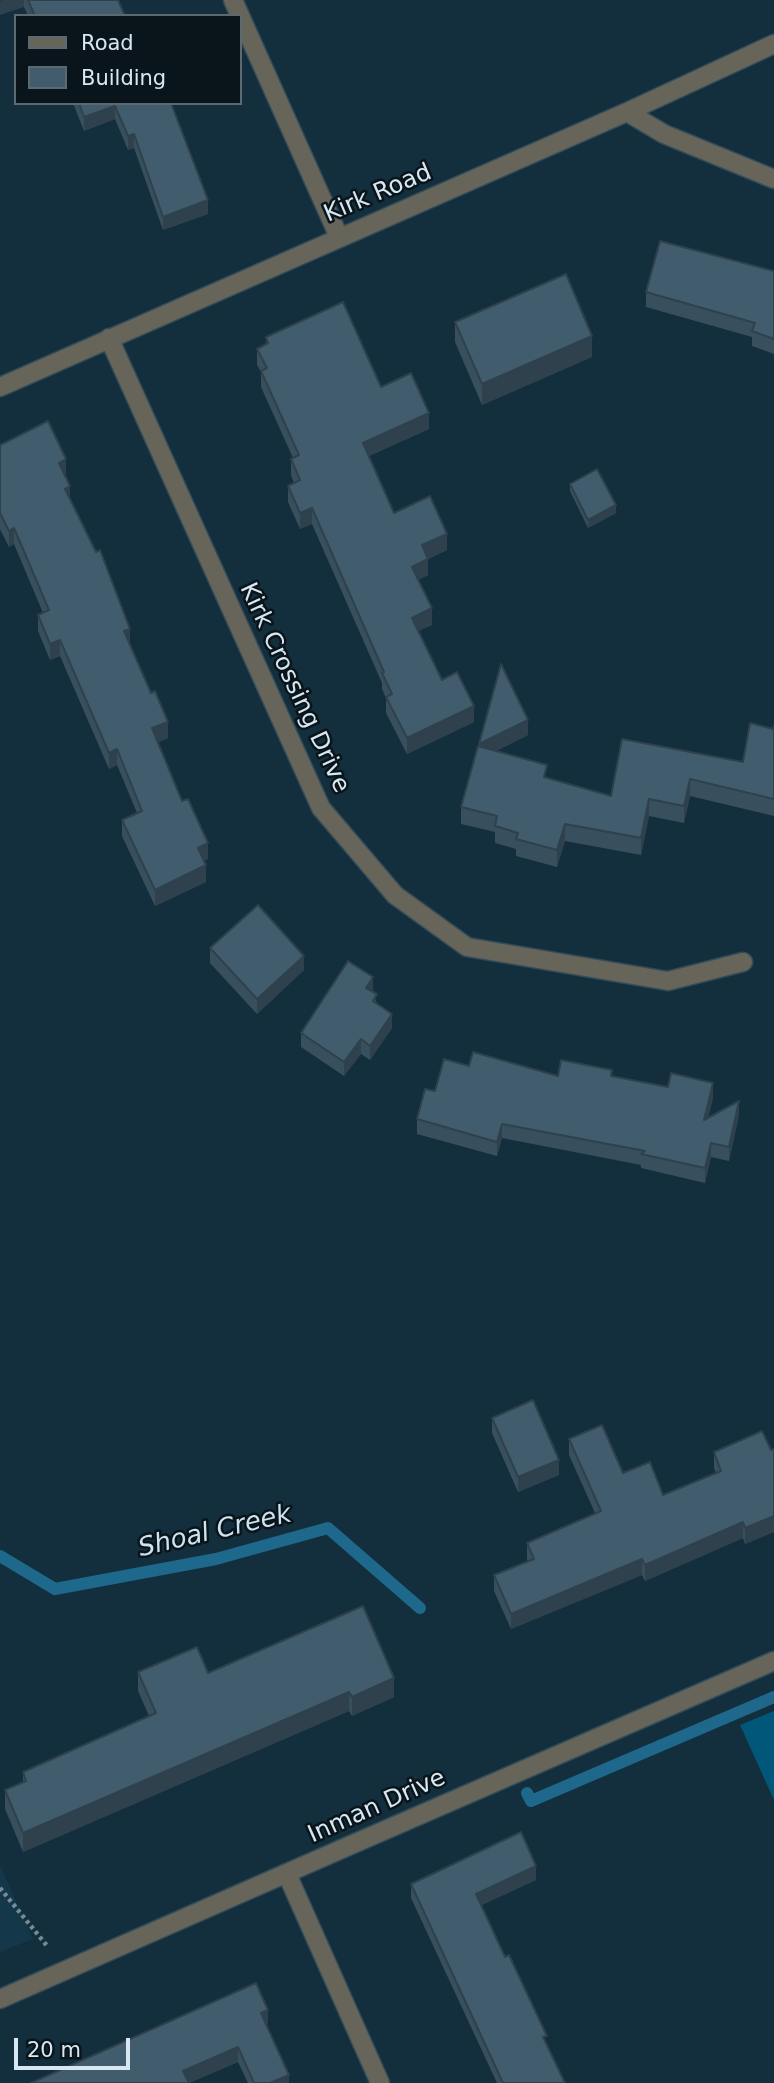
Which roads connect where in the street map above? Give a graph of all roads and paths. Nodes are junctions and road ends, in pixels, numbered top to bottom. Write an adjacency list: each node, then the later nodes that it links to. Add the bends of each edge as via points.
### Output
1 (242, 20): 5 (street)
2 (774, 44): 3 (street, Kirk Road)
3 (627, 112): 4 (street, via 664,134); 5 (street, Kirk Road)
4 (774, 179)
5 (339, 237): 6 (street, Kirk Road)
6 (108, 338): 7 (street, Kirk Road); 8 (street, Kirk Crossing Drive, via 321,808 395,895 467,947 668,981)
7 (0, 387)
8 (743, 962)
9 (774, 1661): 10 (street, Inman Drive)
10 (287, 1874): 12 (street, Inman Drive); 14 (street)
11 (0, 1888): 12 (path)
12 (66, 1970): 13 (street, Inman Drive)
13 (0, 1998)
14 (380, 2083)

